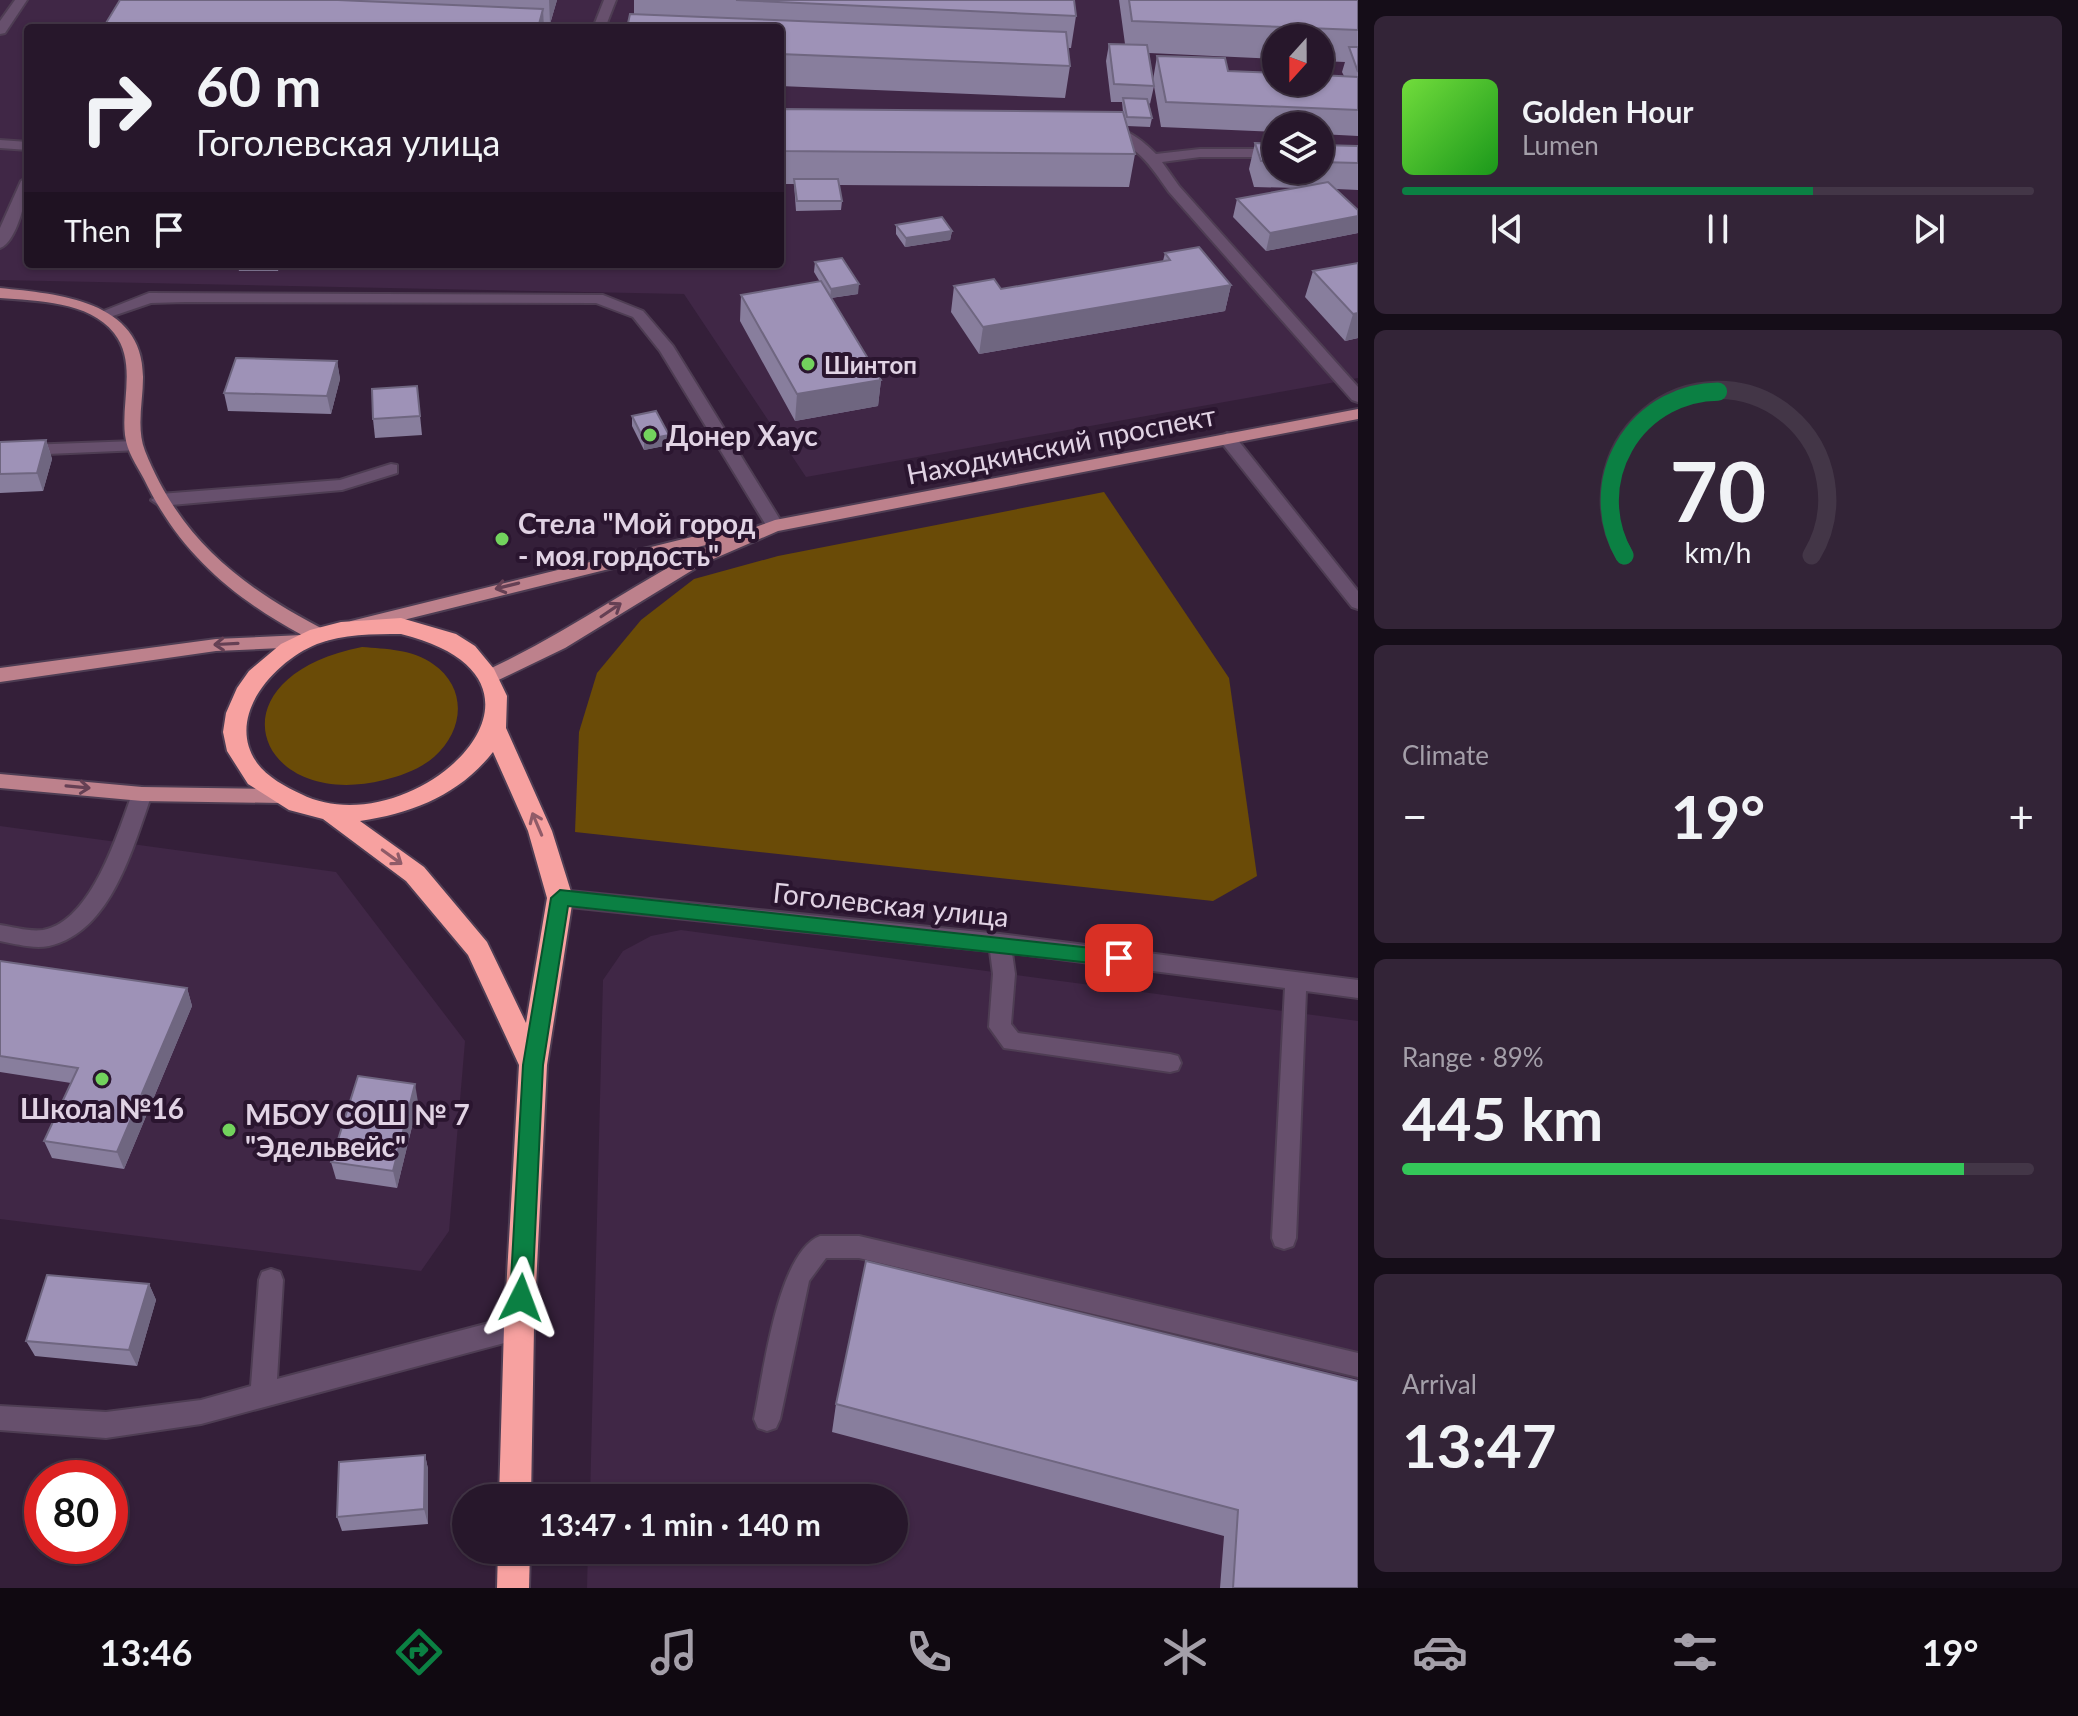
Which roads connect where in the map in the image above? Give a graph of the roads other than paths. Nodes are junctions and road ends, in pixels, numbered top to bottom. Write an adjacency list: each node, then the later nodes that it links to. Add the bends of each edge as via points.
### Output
1 (21, 0): 4 (street)
2 (610, 0): 3 (street)
3 (601, 24)
4 (0, 30)
5 (1092, 130): 9 (street, via 1134,140)
6 (0, 144): 7 (street)
7 (24, 146)
8 (1262, 153): 9 (street)
9 (1153, 159): 15 (street)
10 (24, 190): 11 (street)
11 (0, 244)
12 (0, 293): 13 (main road, via 64,299)
13 (104, 314): 19 (main road, via 133,353); 23 (street, via 149,298 185,297 598,298 621,305 638,314 667,349)
14 (1358, 374): 15 (street)
15 (1341, 378): 16 (street)
16 (1358, 397)
17 (1358, 414): 18 (main road, Находкинский проспект)
18 (1227, 438): 23 (main road, Находкинский проспект); 24 (street)
19 (135, 446): 20 (street); 22 (main road)
20 (0, 451)
21 (391, 469): 22 (street, via 342,485 283,493)
22 (160, 500): 26 (main road, via 199,554 229,584)
23 (775, 526): 25 (main road, one-way to 25); 28 (main road, one-way to 23, via 545,652 689,560)
24 (1358, 603)
25 (349, 627): 26 (highway); 28 (highway, via 401,626 447,639 479,661)
26 (312, 638): 27 (main road, one-way to 27, via 216,645); 32 (highway, via 265,665 241,698 235,738 248,770)
27 (0, 675)
28 (488, 678): 29 (highway, via 497,694)
29 (495, 730): 33 (highway, via 473,765 434,794 384,810); 34 (highway, one-way to 29, via 540,831)
30 (0, 781): 31 (main road, one-way to 31)
31 (142, 794): 32 (main road); 35 (street, via 88,913 66,931 46,938)
32 (281, 796): 33 (highway)
33 (329, 811): 40 (highway, one-way to 40, via 415,874 478,949)
34 (560, 898): 36 (street, Гоголевская улица); 40 (highway)
35 (0, 933)
36 (1000, 943): 37 (street, Гоголевская улица); 39 (street, via 1000,1027 1012,1041)
37 (1296, 981): 38 (street, Гоголевская улица); 41 (street)
38 (1358, 989)
39 (1170, 1063)
40 (533, 1065): 43 (highway)
41 (1284, 1238)
42 (271, 1280): 45 (street)
43 (519, 1327): 45 (street); 48 (highway)
44 (1358, 1365): 47 (street, via 859,1247 820,1247 798,1277)
45 (263, 1396): 46 (street, via 201,1412 106,1425)
46 (0, 1418)
47 (767, 1419)
48 (515, 1484)
49 (514, 1564): 50 (highway)
50 (513, 1588)

